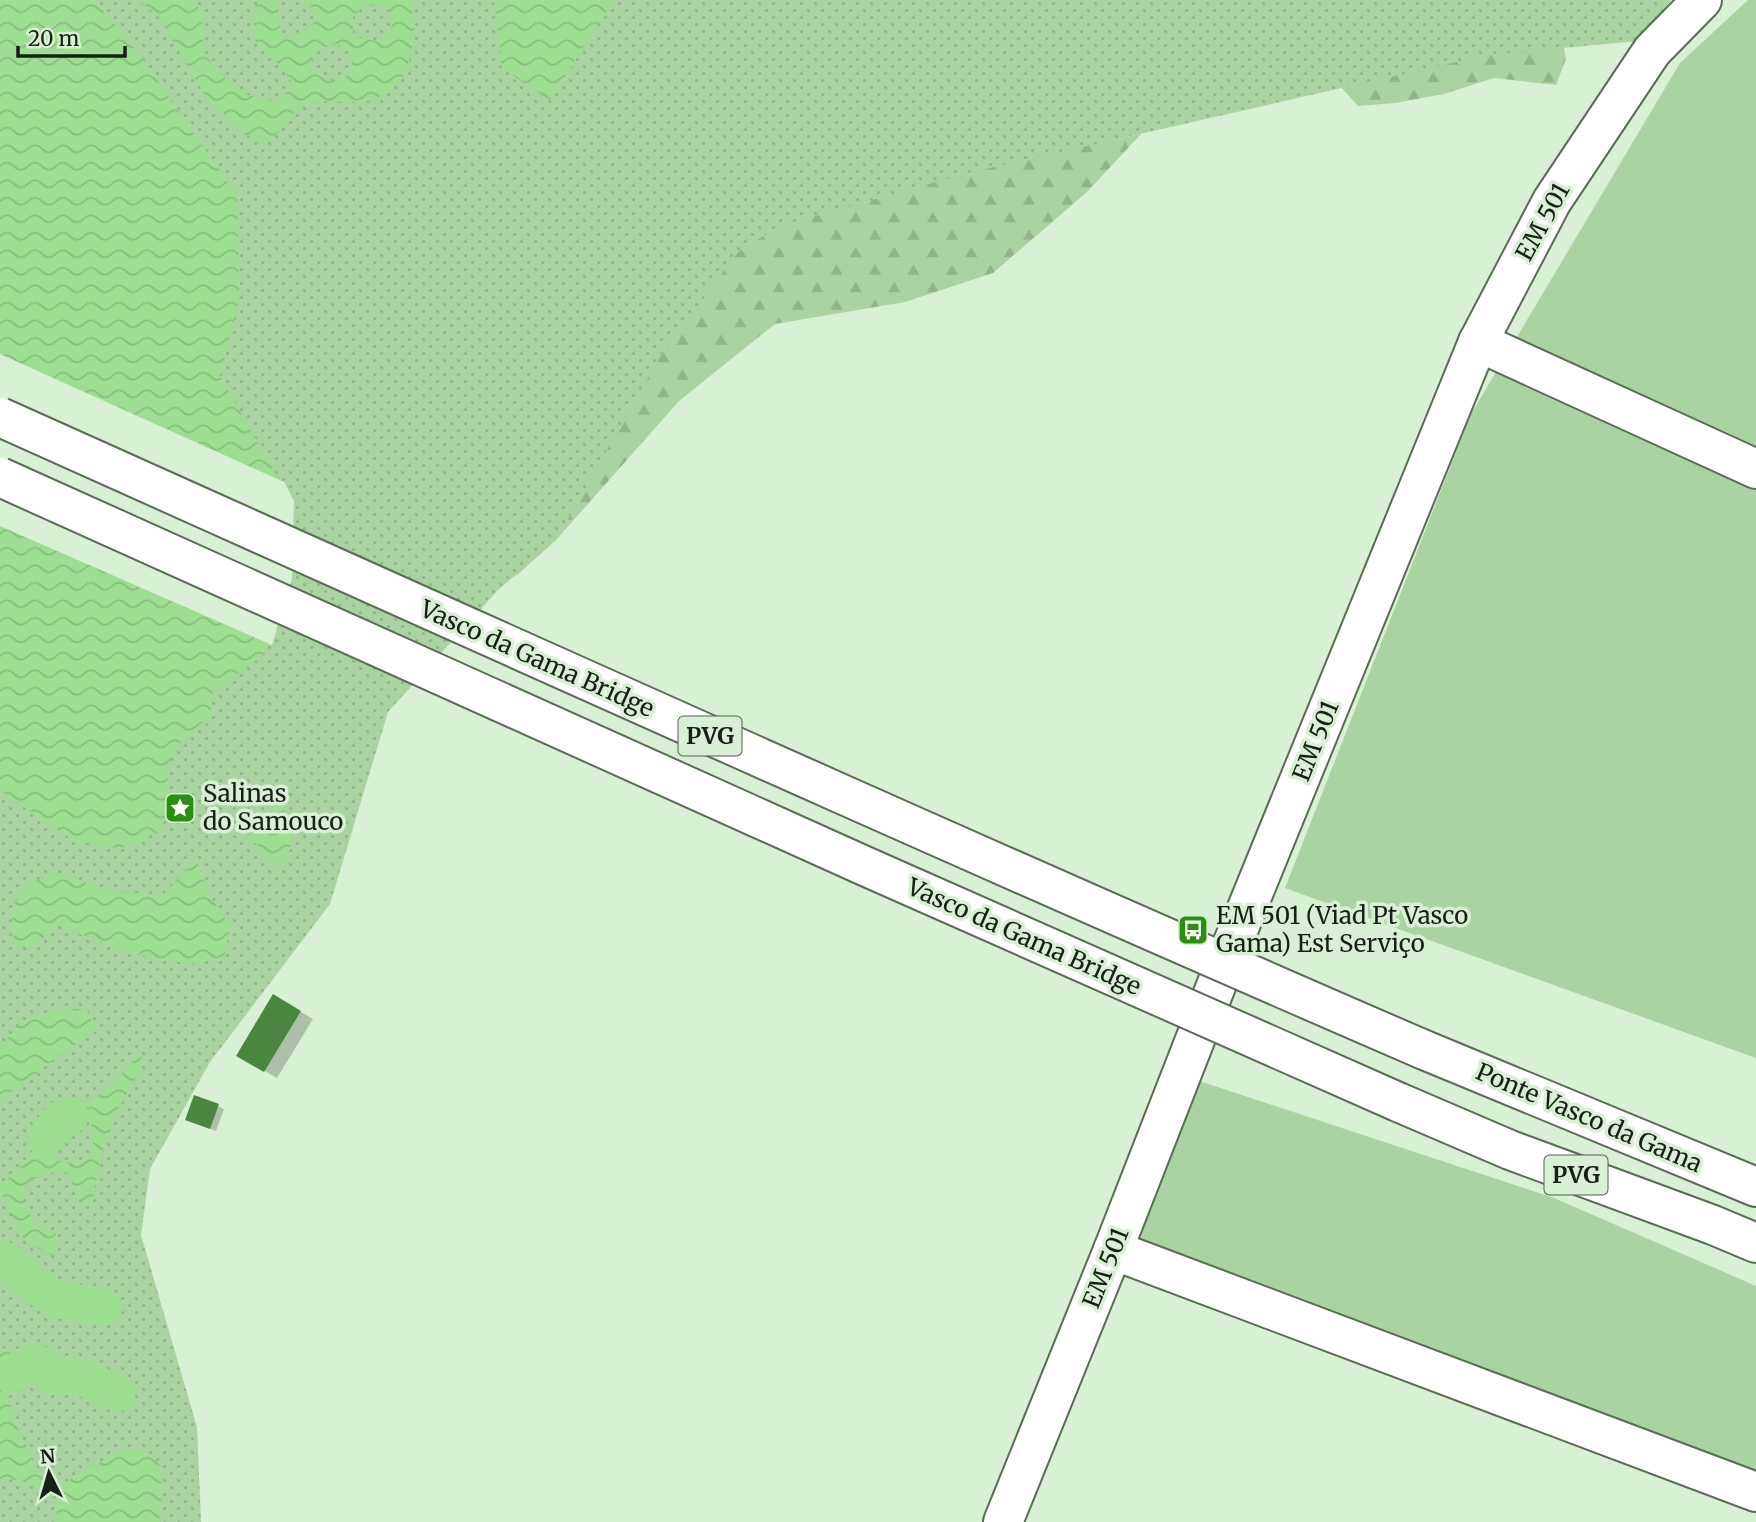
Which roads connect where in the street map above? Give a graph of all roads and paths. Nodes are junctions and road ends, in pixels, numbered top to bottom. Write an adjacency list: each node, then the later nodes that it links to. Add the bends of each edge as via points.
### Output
1 (1702, 0): 2 (main road, EM 501 / EM 501, via 1652,51 1552,201)
2 (1478, 342): 4 (main road); 9 (main road, EM 501 / EM 501)
3 (0, 417): 6 (main road, Vasco da Gama Bridge / PVG, bridge, via 1030,879)
4 (1756, 469)
5 (0, 477): 8 (main road, Vasco da Gama Bridge / PVG, bridge, via 1398,1102 1510,1150)
6 (1422, 1049): 7 (main road, Ponte Vasco da Gama / PVG)
7 (1756, 1187)
8 (1756, 1243)
9 (1113, 1250): 10 (main road); 11 (main road, EM 501 / EM 501)
10 (1756, 1492)
11 (1003, 1522)

